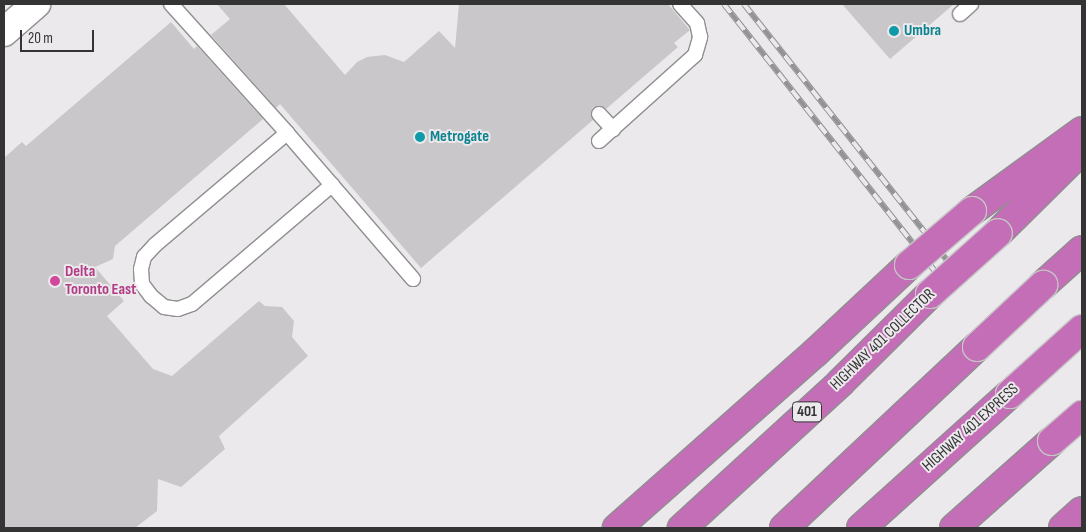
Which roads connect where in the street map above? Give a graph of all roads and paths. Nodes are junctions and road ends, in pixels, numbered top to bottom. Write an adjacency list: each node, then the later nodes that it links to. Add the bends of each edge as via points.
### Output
1 (36, 4): 6 (street)
2 (171, 4): 10 (lane)
3 (680, 4): 8 (lane, via 697,23 700,37 695,55)
4 (971, 4): 5 (lane)
5 (960, 14)
6 (4, 32)
7 (599, 114): 8 (lane)
8 (613, 129): 11 (lane)
9 (1082, 131): 19 (highway, bridge, via 972,211)
10 (288, 133): 13 (lane); 13 (lane, via 144,256 140,269 142,284 151,296 164,307 178,309 192,304)
11 (599, 141)
12 (1082, 150): 20 (highway, HIGHWAY 401 COLLECTOR / 401, bridge, via 998,233)
13 (332, 185): 15 (lane)
14 (1082, 250): 21 (highway, bridge)
15 (413, 278)
16 (1082, 330): 22 (highway, HIGHWAY 401 EXPRESS, bridge)
17 (1082, 415): 23 (highway, bridge)
18 (1082, 511): 24 (highway)
19 (617, 528)
20 (682, 528)
21 (784, 528)
22 (861, 528)
23 (954, 528)
24 (1063, 528)

